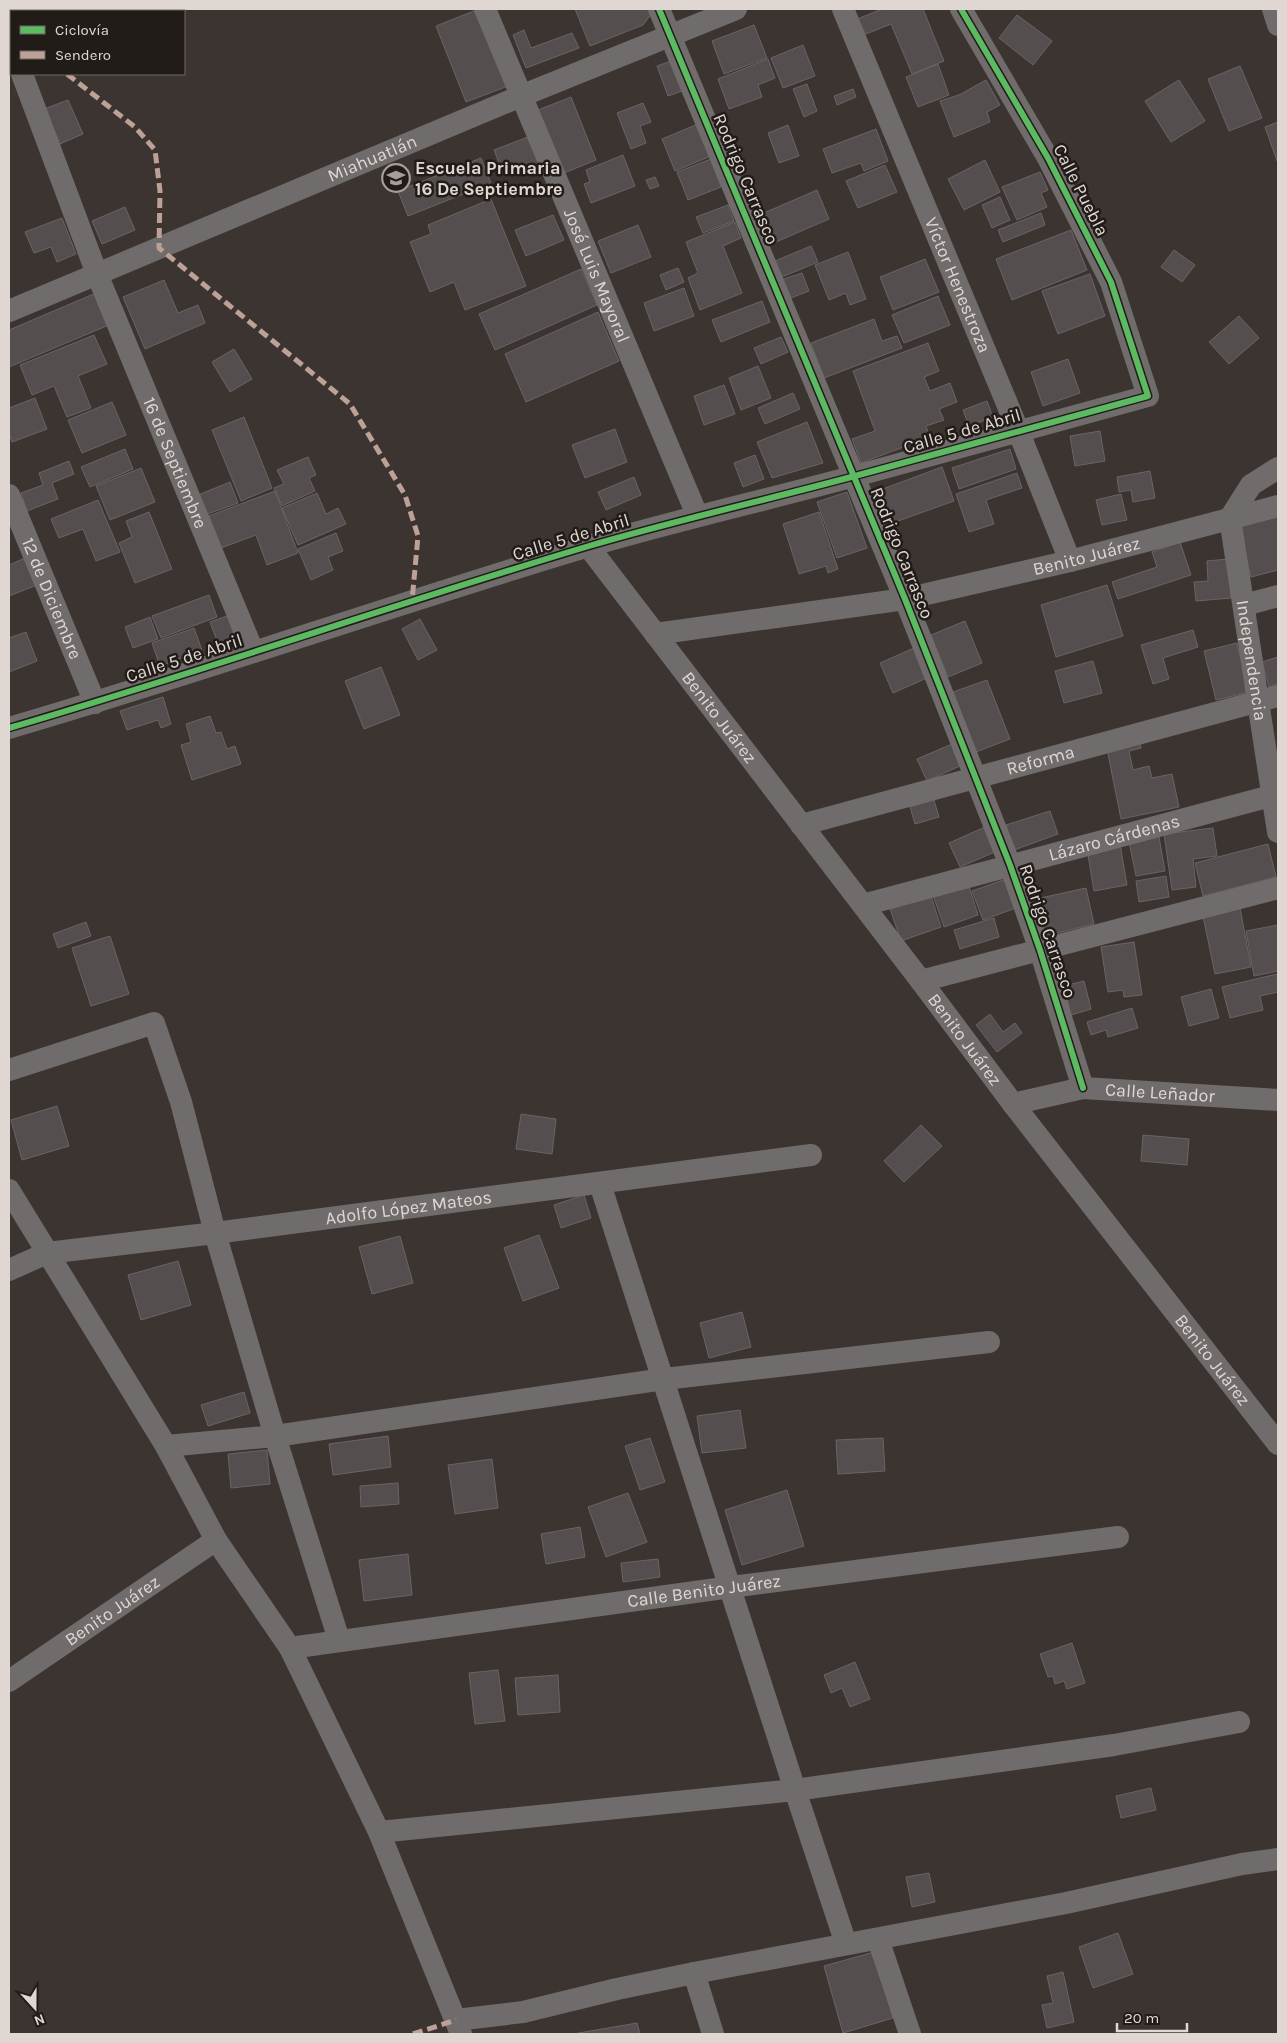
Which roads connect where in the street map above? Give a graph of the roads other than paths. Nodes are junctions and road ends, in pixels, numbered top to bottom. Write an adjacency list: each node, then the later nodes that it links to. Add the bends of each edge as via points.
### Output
1 (485, 9): 10 (street, José Luis Mayoral)
2 (659, 9): 8 (street, Rodrigo Carrasco)
3 (736, 9): 8 (street, Miahuatlán)
4 (843, 9): 14 (street, Víctor Henestroza)
5 (961, 9): 13 (street, Calle Puebla, via 1048,158 1111,282)
6 (1274, 9): 7 (street)
7 (1278, 24)
8 (670, 35): 10 (street, Miahuatlán); 16 (street, Rodrigo Carrasco)
9 (22, 75): 11 (street, 16 de Septiembre)
10 (520, 96): 11 (street, Miahuatlán); 19 (street, José Luis Mayoral)
11 (97, 274): 12 (street, Miahuatlán); 27 (street, 16 de Septiembre)
12 (9, 311)
13 (1148, 396): 14 (street, Calle 5 de Abril)
14 (1018, 430): 16 (street, Calle 5 de Abril); 22 (street, Víctor Henestroza)
15 (1278, 468): 20 (street, via 1251,484)
16 (854, 477): 19 (street, Calle 5 de Abril); 24 (street, Rodrigo Carrasco)
17 (9, 495): 29 (street, 12 de Diciembre)
18 (1278, 506): 20 (street, Benito Juárez)
19 (696, 515): 21 (street, Calle 5 de Abril)
20 (1230, 518): 22 (street, Benito Juárez); 25 (street, Independencia)
21 (588, 546): 26 (street, Benito Juárez); 27 (street, Calle 5 de Abril)
22 (1070, 561): 24 (street, Benito Juárez)
23 (1278, 596): 25 (street)
24 (905, 600): 26 (street, Benito Juárez); 31 (street, Rodrigo Carrasco)
25 (1244, 605): 28 (street, Independencia)
26 (654, 634): 33 (street, Benito Juárez)
27 (254, 651): 29 (street, Calle 5 de Abril)
28 (1269, 698): 31 (street, Reforma); 32 (street, Independencia)
29 (95, 703): 30 (street, Calle 5 de Abril)
30 (9, 728)
31 (974, 777): 33 (street, Reforma); 35 (street, Rodrigo Carrasco)
32 (1275, 794): 34 (street, Independencia); 35 (street, Lázaro Cárdenas)
33 (801, 825): 37 (street, Benito Juárez)
34 (1278, 832)
35 (1010, 865): 37 (street, Lázaro Cárdenas); 38 (street, Rodrigo Carrasco)
36 (1278, 888): 38 (street)
37 (863, 905): 39 (street, Benito Juárez)
38 (1040, 950): 39 (street); 41 (street, Rodrigo Carrasco)
39 (921, 981): 43 (street, Benito Juárez)
40 (9, 1070): 47 (street, via 154,1023 182,1102)
41 (1083, 1088): 42 (street, Calle Leñador); 43 (street, Calle Leñador)
42 (1278, 1100)
43 (1012, 1104): 53 (street, Benito Juárez)
44 (812, 1156): 45 (street, Adolfo López Mateos)
45 (600, 1184): 47 (street, Adolfo López Mateos); 51 (street)
46 (9, 1190): 48 (street)
47 (216, 1233): 48 (street, Adolfo López Mateos); 52 (street)
48 (47, 1252): 49 (street, Adolfo López Mateos); 54 (street)
49 (9, 1270)
50 (989, 1342): 51 (street)
51 (664, 1379): 52 (street); 57 (street)
52 (275, 1436): 54 (street); 58 (street)
53 (1278, 1444)
54 (166, 1446): 56 (street)
55 (1118, 1537): 57 (street, Calle Benito Juárez)
56 (216, 1540): 59 (street); 60 (street, Benito Juárez)
57 (731, 1587): 58 (street, Calle Benito Juárez); 62 (street)
58 (339, 1640): 59 (street, Calle Benito Juárez)
59 (290, 1648): 63 (street)
60 (9, 1681)
61 (1239, 1722): 62 (street, via 1114,1745)
62 (795, 1790): 63 (street); 66 (street)
63 (379, 1832): 68 (street)
64 (1278, 1859): 65 (street)
65 (878, 1939): 66 (street); 70 (street)
66 (846, 1944): 67 (street)
67 (694, 1973): 68 (street); 69 (street)
68 (459, 2027)
69 (714, 2034)
70 (910, 2034)

